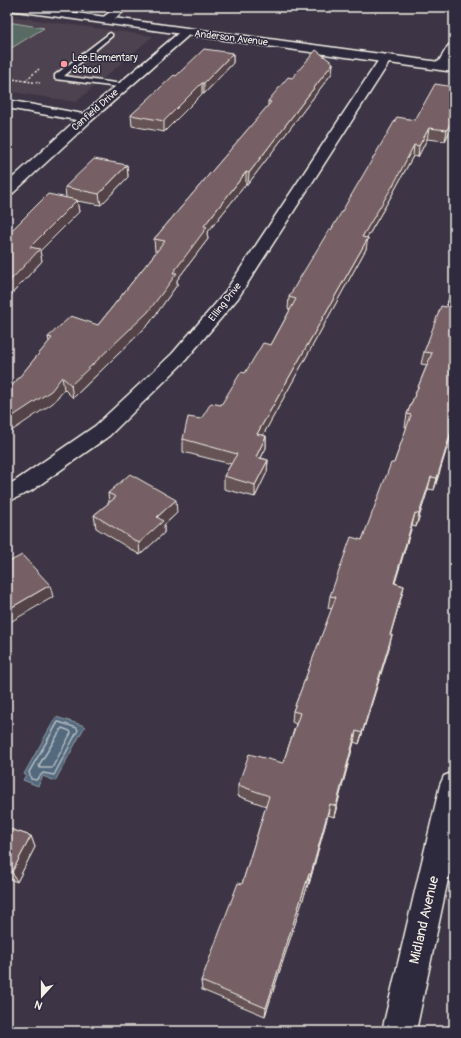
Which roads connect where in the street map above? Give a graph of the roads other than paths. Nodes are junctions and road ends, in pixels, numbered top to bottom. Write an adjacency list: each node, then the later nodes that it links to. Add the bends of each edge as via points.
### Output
1 (9, 7): 3 (street, Anderson Avenue)
2 (124, 7): 3 (street)
3 (106, 20): 4 (street, Anderson Avenue)
4 (186, 32): 7 (street, Anderson Avenue); 10 (street, Canfield Drive)
5 (110, 35): 10 (lane, via 58,77)
6 (454, 46): 8 (street)
7 (386, 58): 8 (street, Anderson Avenue); 14 (street, Elling Drive, via 229,298 178,358 102,431 23,486)
8 (442, 66): 9 (street, Anderson Avenue)
9 (454, 68)
10 (123, 86): 12 (street, Canfield Drive)
11 (7, 104): 12 (street)
12 (86, 118): 13 (street, Canfield Drive)
13 (7, 191)
14 (7, 494)
15 (454, 786): 16 (street, Midland Avenue)
16 (398, 1031)

